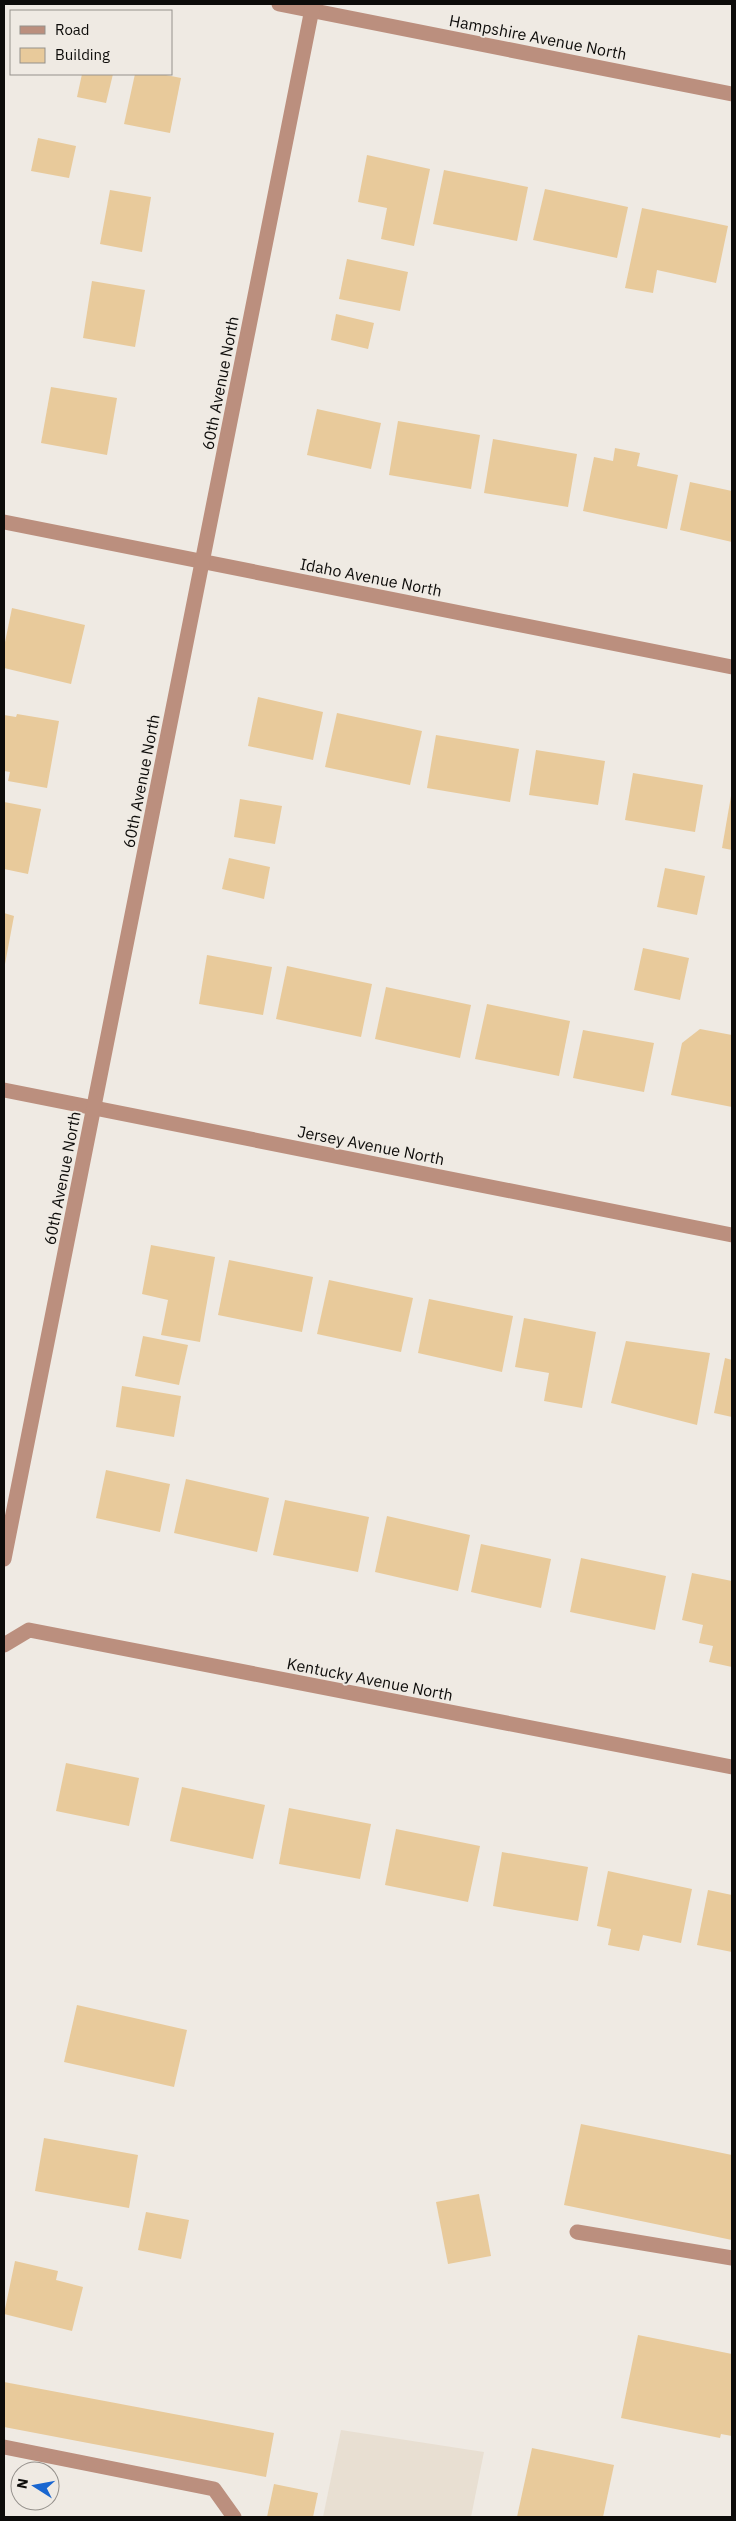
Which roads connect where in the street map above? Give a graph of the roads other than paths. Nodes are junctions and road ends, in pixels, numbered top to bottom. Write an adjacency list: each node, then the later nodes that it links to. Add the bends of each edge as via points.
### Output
1 (279, 4): 2 (street, Hampshire Avenue North)
2 (313, 7): 3 (street, Hampshire Avenue North); 5 (street, 60th Avenue North)
3 (732, 94)
4 (4, 522): 5 (street, Idaho Avenue North)
5 (202, 561): 6 (street, Idaho Avenue North); 8 (street, 60th Avenue North)
6 (732, 667)
7 (4, 1090): 8 (street, Jersey Avenue North)
8 (94, 1108): 9 (street, Jersey Avenue North); 10 (street, 60th Avenue North)
9 (732, 1235)
10 (4, 1559)
11 (4, 1645): 12 (street, Kentucky Avenue North, via 29,1630)
12 (732, 1767)
13 (577, 2232): 14 (street)
14 (732, 2258)
15 (4, 2447): 16 (street, via 214,2489)
16 (234, 2517)

